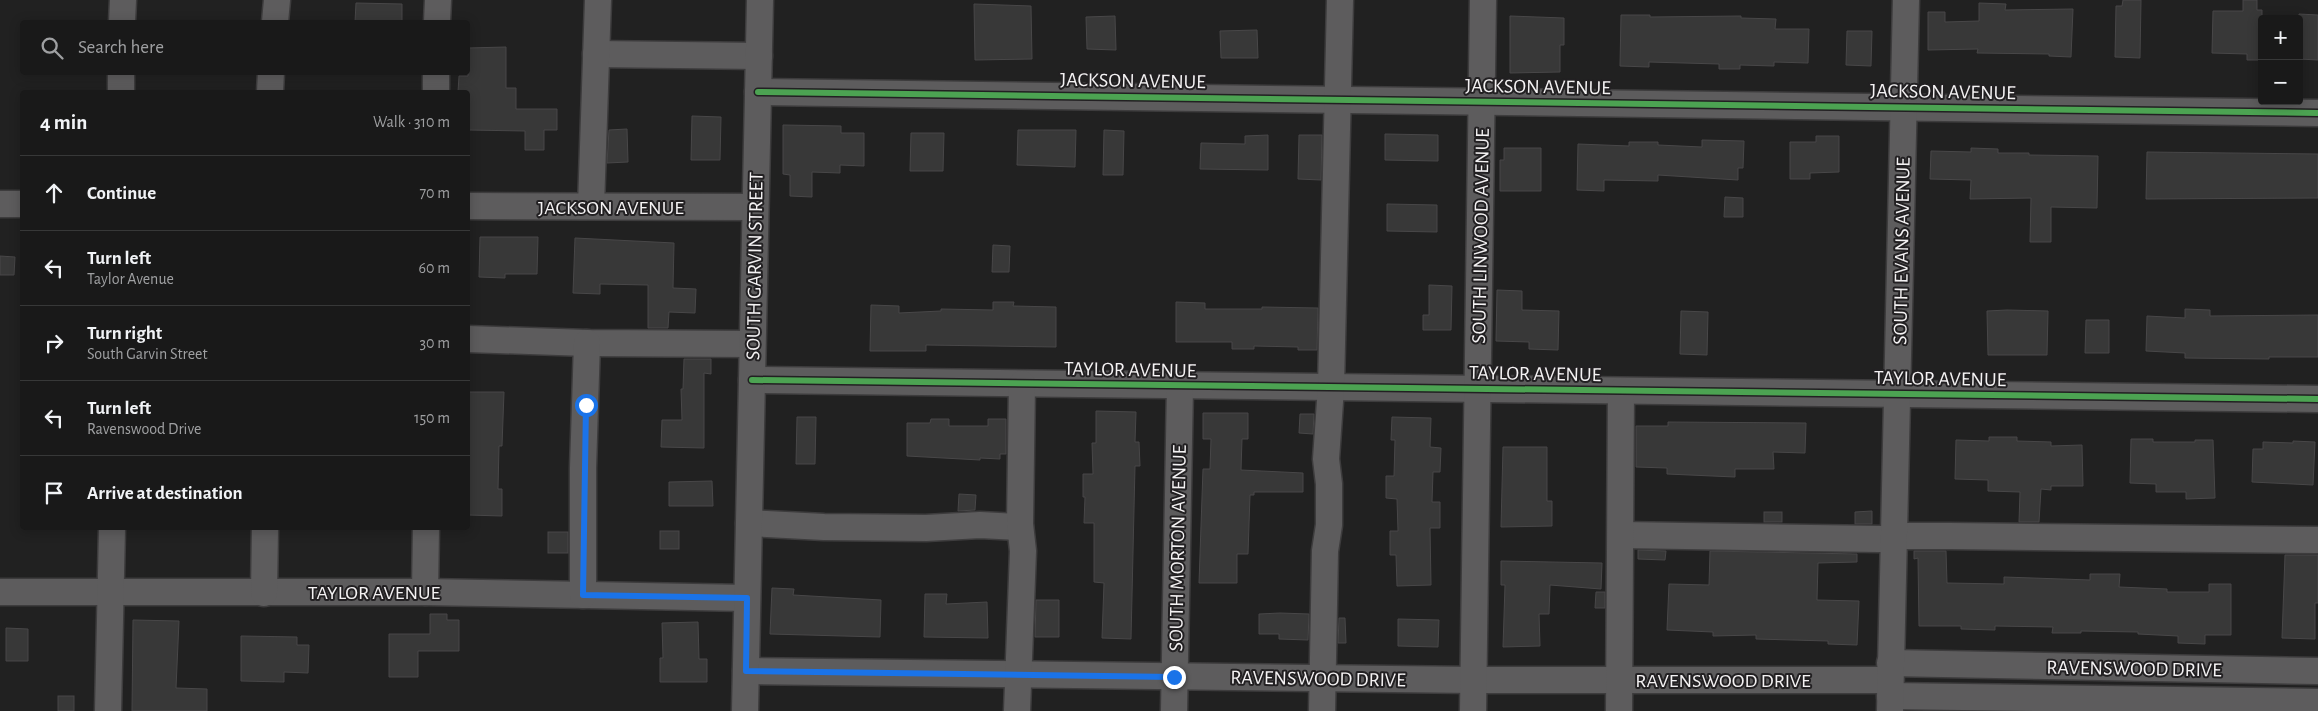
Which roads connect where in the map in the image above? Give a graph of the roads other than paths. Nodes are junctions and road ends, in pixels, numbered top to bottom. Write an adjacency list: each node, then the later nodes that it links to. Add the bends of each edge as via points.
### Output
1 (123, 0): 9 (street)
2 (277, 0): 10 (street)
3 (438, 0): 11 (street)
4 (598, 0): 12 (street)
5 (760, 0): 13 (street, SOUTH GARVIN STREET)
6 (1340, 0): 21 (street)
7 (1483, 0): 22 (street, SOUTH LINWOOD AVENUE)
8 (1906, 0): 23 (street, SOUTH EVANS AVENUE)
9 (122, 20)
10 (275, 20)
11 (437, 20)
12 (596, 54): 13 (street); 28 (street)
13 (759, 56): 20 (street, SOUTH GARVIN STREET)
14 (121, 75): 17 (street)
15 (271, 75): 18 (street)
16 (436, 75): 19 (street)
17 (121, 90)
18 (270, 90)
19 (436, 90)
20 (758, 92): 21 (street, JACKSON AVENUE); 29 (street, SOUTH GARVIN STREET)
21 (1337, 99): 22 (street, JACKSON AVENUE); 36 (street)
22 (1482, 102): 23 (street, JACKSON AVENUE); 37 (street, SOUTH LINWOOD AVENUE)
23 (1904, 107): 24 (street, JACKSON AVENUE); 39 (street, SOUTH EVANS AVENUE)
24 (2318, 113)
25 (0, 204): 26 (street)
26 (20, 204)
27 (470, 206): 28 (street, JACKSON AVENUE)
28 (591, 206): 29 (street, JACKSON AVENUE)
29 (755, 207): 32 (street, SOUTH GARVIN STREET)
30 (470, 339): 31 (street)
31 (587, 343): 32 (street); 53 (street)
32 (752, 344): 33 (street, SOUTH GARVIN STREET)
33 (752, 380): 34 (street, TAYLOR AVENUE); 41 (street, SOUTH GARVIN STREET)
34 (1022, 384): 35 (street, TAYLOR AVENUE); 42 (street)
35 (1180, 386): 36 (street, TAYLOR AVENUE); 58 (street, SOUTH MORTON AVENUE)
36 (1331, 387): 37 (street, TAYLOR AVENUE); 59 (street, via 1326,459 1329,501)
37 (1478, 389): 38 (street, TAYLOR AVENUE); 60 (street, SOUTH LINWOOD AVENUE)
38 (1621, 391): 39 (street, TAYLOR AVENUE); 46 (street)
39 (1898, 394): 40 (street, TAYLOR AVENUE); 47 (street, SOUTH EVANS AVENUE)
40 (2318, 399)
41 (749, 523): 42 (street, via 824,527 926,528 980,524); 54 (street, SOUTH GARVIN STREET)
42 (1020, 527): 57 (street, via 1023,551)
43 (112, 530): 52 (street)
44 (265, 530): 50 (street)
45 (426, 530): 51 (street)
46 (1621, 535): 47 (street); 61 (street)
47 (1893, 539): 48 (street, via 1902,536 1949,536); 62 (street, SOUTH EVANS AVENUE)
48 (2318, 540)
49 (0, 592): 52 (street, TAYLOR AVENUE)
50 (264, 592): 51 (street, TAYLOR AVENUE); 52 (street, TAYLOR AVENUE)
51 (425, 592): 53 (street, TAYLOR AVENUE)
52 (111, 593): 64 (street)
53 (583, 595): 54 (street, TAYLOR AVENUE)
54 (747, 598): 55 (street, SOUTH GARVIN STREET)
55 (746, 671): 57 (street, RAVENSWOOD DRIVE); 65 (street, SOUTH GARVIN STREET)
56 (2318, 671): 62 (street, RAVENSWOOD DRIVE)
57 (1018, 674): 58 (street, RAVENSWOOD DRIVE); 66 (street)
58 (1174, 677): 59 (street, RAVENSWOOD DRIVE); 67 (street, SOUTH MORTON AVENUE)
59 (1323, 677): 60 (street, RAVENSWOOD DRIVE); 68 (street)
60 (1474, 680): 61 (street, RAVENSWOOD DRIVE); 69 (street, SOUTH LINWOOD AVENUE)
61 (1620, 681): 62 (street, RAVENSWOOD DRIVE); 70 (street)
62 (1890, 687): 63 (street, RAVENSWOOD DRIVE)
63 (2318, 702)
64 (108, 711)
65 (745, 711)
66 (1017, 711)
67 (1174, 711)
68 (1322, 711)
69 (1473, 711)
70 (1619, 711)

